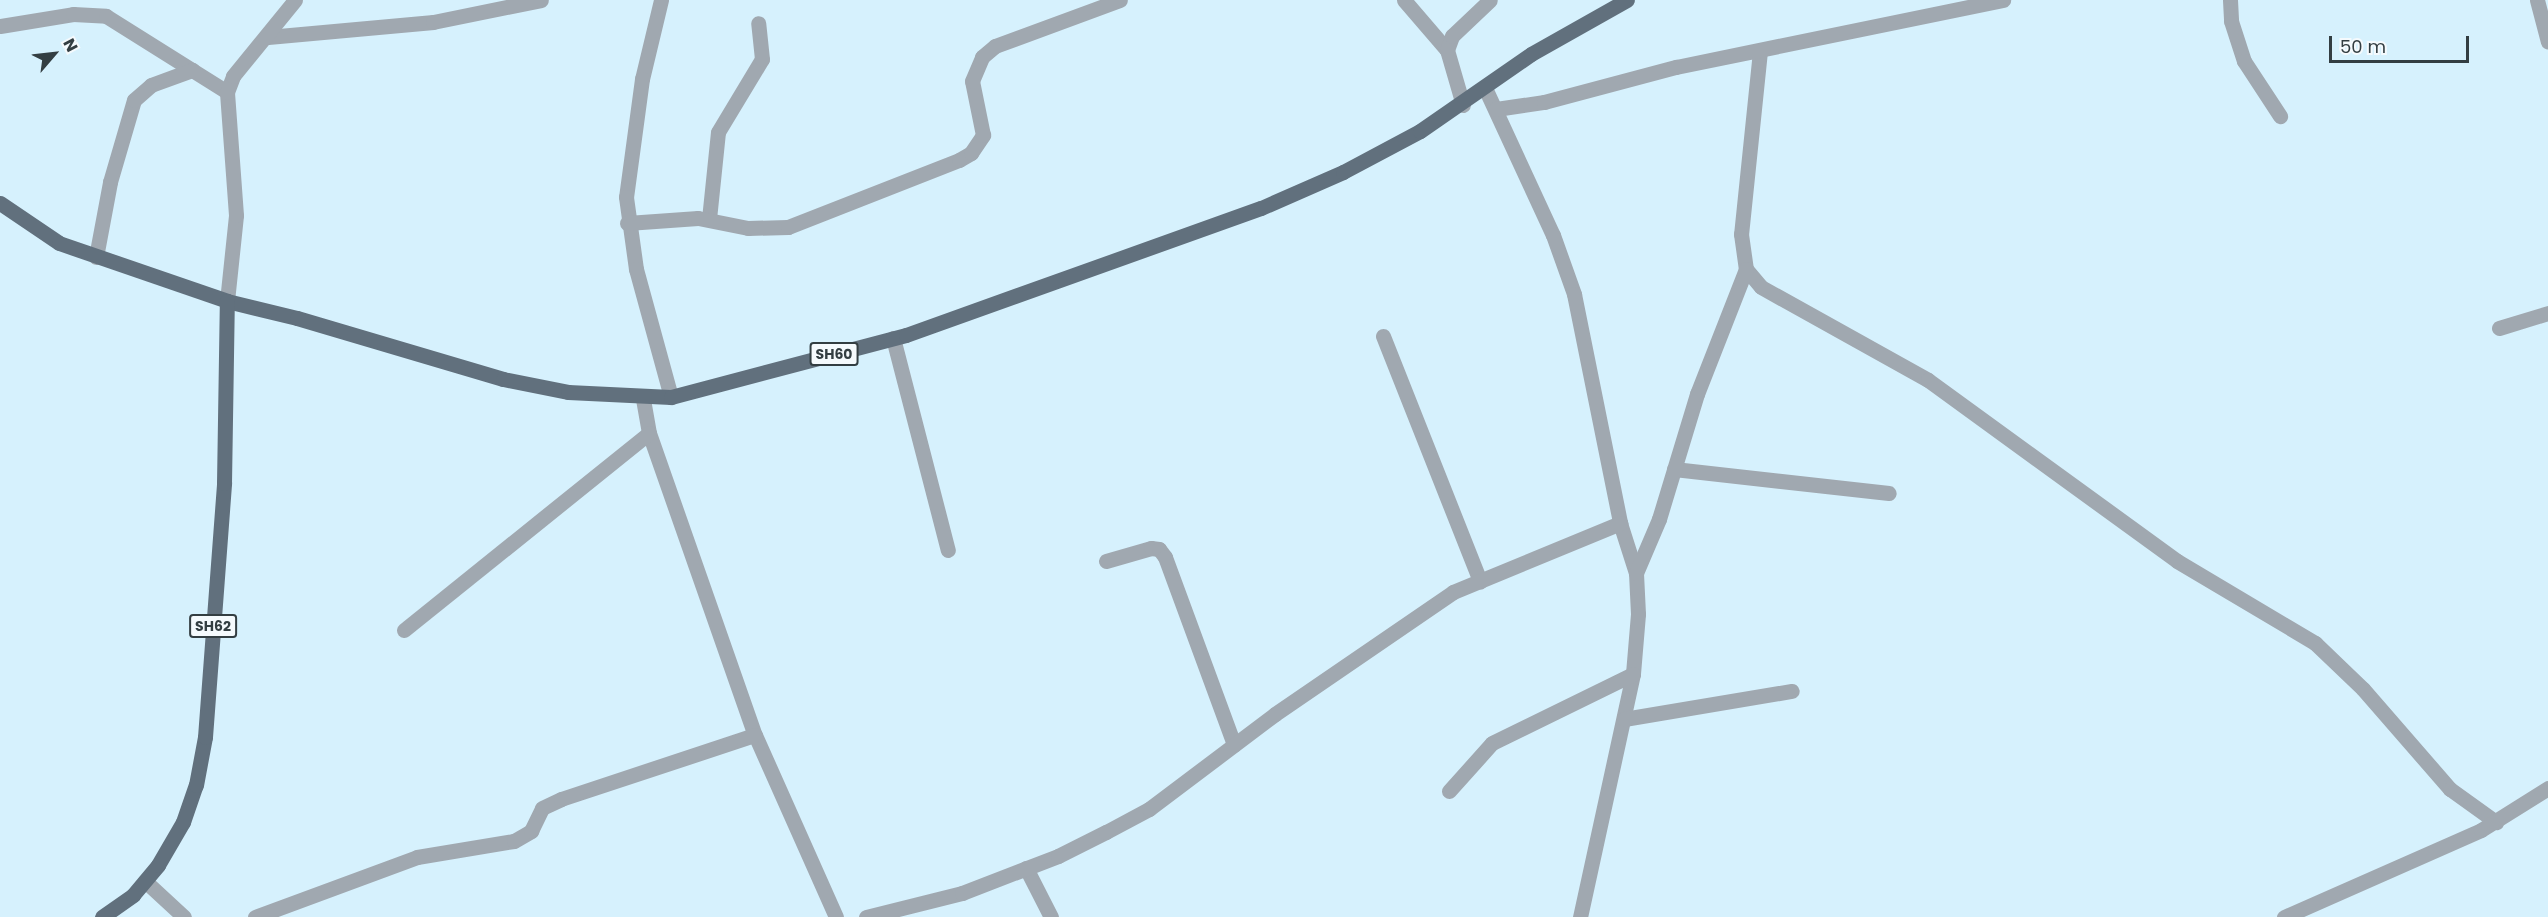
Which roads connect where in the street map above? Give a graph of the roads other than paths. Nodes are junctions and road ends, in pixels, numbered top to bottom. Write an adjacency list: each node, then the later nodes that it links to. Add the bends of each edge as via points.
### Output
1 (295, 0): 13 (street)
2 (541, 0): 13 (street, via 433,22)
3 (661, 0): 25 (street, via 642,78 626,198)
4 (1120, 0): 24 (street, via 995,46 981,57 972,81 983,135 971,153 959,160 788,227 748,228)
5 (1404, 0): 15 (street)
6 (1490, 0): 15 (street, via 1452,36)
7 (1627, 0): 18 (main road, SH60, via 1532,54)
8 (2003, 0): 16 (street)
9 (2230, 0): 22 (street, via 2231,21 2244,61)
10 (2537, 0): 14 (street)
11 (758, 23): 24 (street, via 762,59 718,132)
12 (0, 26): 17 (street, via 73,14 106,16)
13 (268, 37): 19 (street, via 233,76)
14 (2548, 42)
15 (1447, 50): 20 (street)
16 (1760, 51): 21 (street, via 1676,67 1544,102); 27 (street, via 1741,234)
17 (192, 70): 19 (street); 26 (street, via 151,86 134,100 110,182)
18 (1485, 88): 20 (main road, SH60); 21 (street)
19 (227, 92): 28 (street, via 236,214)
20 (1463, 105): 32 (main road, SH60, via 1343,172 1261,208)
21 (1496, 109): 38 (street, via 1553,235 1574,294)
22 (2280, 116)
23 (0, 203): 26 (main road, SH60, via 59,243)
24 (708, 219): 25 (street)
25 (627, 223): 33 (street)
26 (96, 257): 28 (main road, SH60)
27 (1746, 269): 36 (street, via 1708,362); 51 (street, via 1761,287 1928,381 2177,561 2315,643 2363,689 2451,789)
28 (227, 301): 34 (main road, SH60, via 503,379 568,392); 53 (main road, SH62, via 224,483 205,737 196,785 183,822)
29 (2548, 313): 30 (street)
30 (2499, 328)
31 (1383, 336): 42 (street)
32 (893, 338): 33 (main road, SH60); 39 (street)
33 (671, 397): 34 (main road, SH60)
34 (643, 399): 35 (street)
35 (649, 433): 43 (street); 47 (street)
36 (1674, 469): 37 (street); 41 (street, via 1651,542)
37 (1889, 493)
38 (1620, 523): 41 (street); 42 (street)
39 (948, 550)
40 (1106, 561): 48 (street, via 1151,548 1159,549 1165,557)
41 (1636, 573): 44 (street, via 1638,614)
42 (1480, 581): 48 (street, via 1428,608)
43 (404, 630)
44 (1633, 674): 46 (street); 50 (street, via 1492,743)
45 (1792, 691): 46 (street)
46 (1624, 719): 60 (street)
47 (755, 735): 56 (street, via 561,798 542,808 531,831 514,841 417,857); 57 (street)
48 (1234, 745): 52 (street, via 1149,809)
49 (2548, 788): 51 (street)
50 (1449, 791)
51 (2496, 822): 61 (street)
52 (1026, 868): 58 (street, via 929,903); 59 (street)
53 (145, 881): 54 (main road, SH62, via 134,895); 55 (street)
54 (102, 917)
55 (184, 917)
56 (255, 917)
57 (836, 917)
58 (866, 917)
59 (1051, 917)
60 (1581, 917)
61 (2284, 917)

